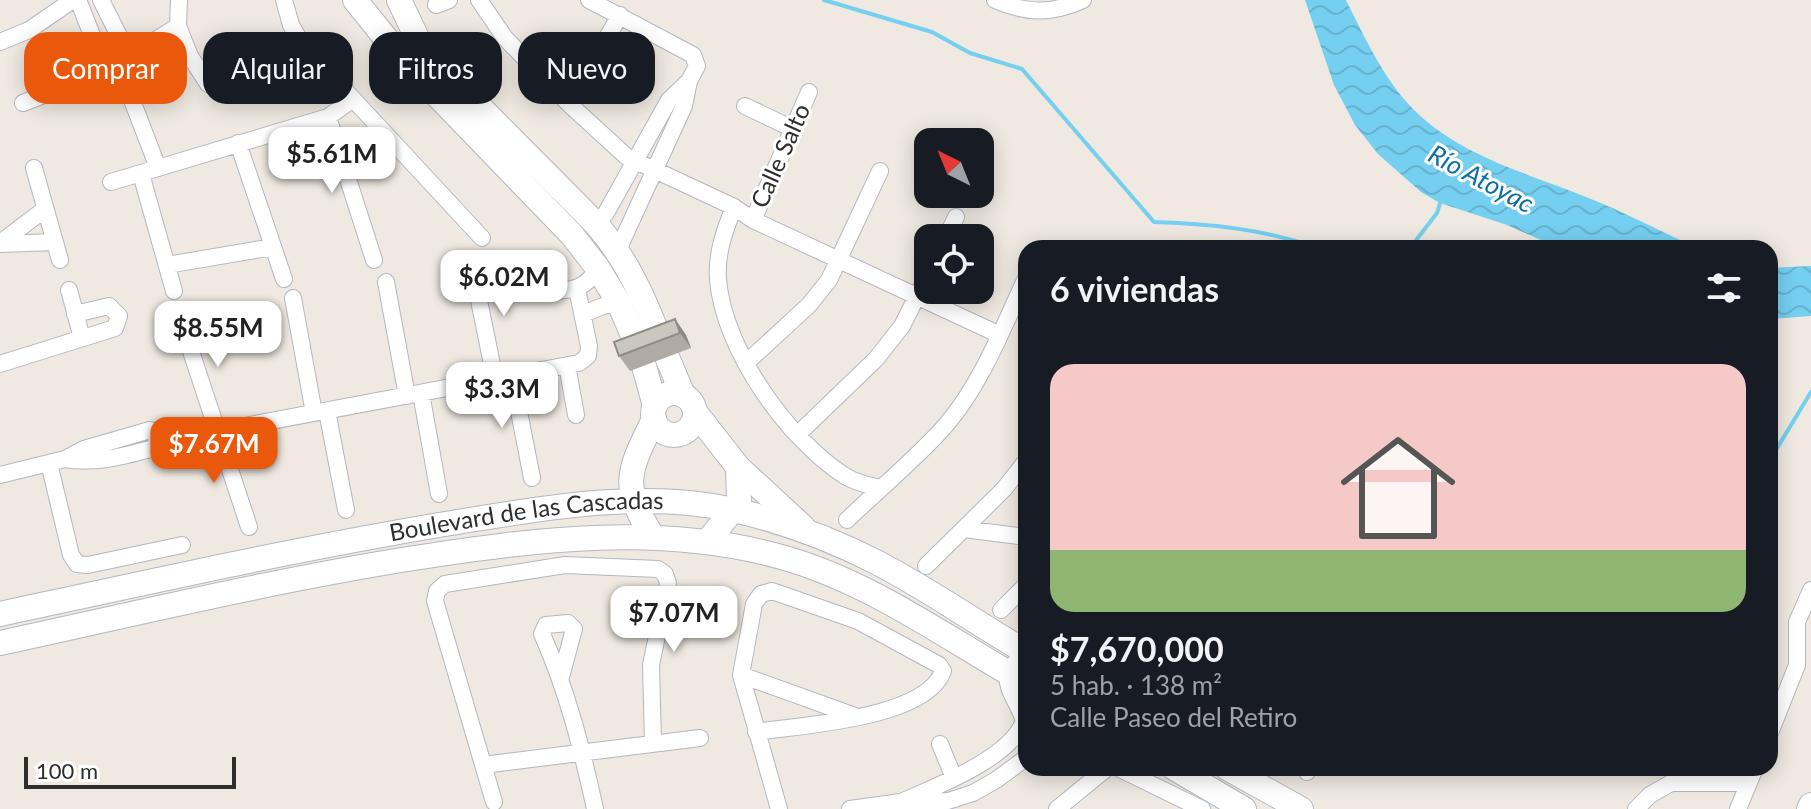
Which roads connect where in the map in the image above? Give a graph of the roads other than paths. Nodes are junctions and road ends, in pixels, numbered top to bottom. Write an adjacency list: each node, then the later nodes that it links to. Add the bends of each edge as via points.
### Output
1 (76, 0): 13 (street); 18 (street)
2 (101, 0): 14 (street)
3 (179, 0): 12 (street)
4 (284, 0): 16 (street)
5 (355, 0): 38 (main road, via 404,61)
6 (399, 0): 38 (main road, via 419,42)
7 (479, 0): 19 (street)
8 (589, 0): 11 (street)
9 (995, 0): 10 (street, via 1044,12)
10 (1083, 0)
11 (620, 15): 17 (street); 21 (street, via 693,55 697,66)
12 (178, 26): 15 (street); 20 (street)
13 (92, 32)
14 (117, 32)
15 (169, 32)
16 (295, 32)
17 (610, 32)
18 (0, 42)
19 (518, 51)
20 (203, 76)
21 (689, 81): 31 (street, via 669,100); 34 (street, via 684,106)
22 (809, 92): 29 (street, Calle Salto)
23 (353, 99): 45 (street)
24 (133, 104): 33 (street)
25 (346, 104): 28 (street)
26 (569, 104): 31 (street)
27 (745, 106): 29 (street)
28 (328, 117): 30 (street); 51 (street)
29 (793, 129): 42 (street, Calle Salto)
30 (238, 143): 33 (street); 48 (street)
31 (634, 161): 34 (street); 43 (street)
32 (34, 168): 40 (street)
33 (158, 168): 36 (street)
34 (653, 170): 39 (street); 49 (street)
35 (880, 171): 52 (street)
36 (141, 174): 37 (street); 53 (street)
37 (111, 182)
38 (551, 196): 43 (main road); 55 (main road)
39 (734, 207): 42 (street); 74 (street, via 717,278 723,311)
40 (45, 209): 46 (street); 47 (street)
41 (956, 217): 44 (street)
42 (753, 220): 52 (street)
43 (596, 224): 49 (main road)
44 (953, 224)
45 (482, 238)
46 (55, 242): 47 (street); 50 (street)
47 (0, 244)
48 (273, 247): 53 (street); 56 (street)
49 (618, 250): 67 (main road)
50 (60, 260)
51 (374, 260)
52 (840, 260): 62 (street); 74 (street, via 809,305)
53 (167, 265): 60 (street)
54 (472, 266): 77 (street)
55 (597, 267): 58 (street, via 589,282); 67 (main road)
56 (284, 279)
57 (386, 282): 78 (street)
58 (577, 289): 61 (street); 69 (street)
59 (69, 290): 68 (street)
60 (174, 291)
61 (541, 292)
62 (914, 296)
63 (1018, 296): 71 (street)
64 (293, 298): 80 (street)
65 (914, 303): 84 (street, via 876,359)
66 (932, 304): 71 (street)
67 (631, 309): 69 (street, via 603,306); 73 (main road)
68 (75, 314): 72 (street); 72 (street, via 109,306 119,316 115,328)
69 (583, 314): 76 (street, via 588,356)
70 (180, 318): 83 (street)
71 (1000, 335): 91 (street, via 960,407)
72 (82, 338): 75 (street)
73 (653, 354): 79 (main road); 81 (main road)
74 (746, 363): 84 (street, via 768,401)
75 (0, 364)
76 (567, 365): 77 (street); 82 (street)
77 (504, 377): 78 (street); 90 (street)
78 (414, 394): 80 (street); 92 (street)
79 (689, 404): 81 (main road, via 669,393 658,400); 81 (main road, via 691,426 681,434 667,434 656,426); 87 (main road)
80 (320, 412): 83 (street); 95 (street)
81 (654, 413): 86 (main road)
82 (576, 415)
83 (218, 431): 98 (street)
84 (797, 435): 91 (street, via 844,475)
85 (57, 461): 85 (street, via 107,460 154,448 158,437 150,430); 89 (street); 105 (street, via 71,555 77,564)
86 (633, 465): 93 (main road); 94 (main road)
87 (738, 467): 96 (main road, via 739,502); 100 (main road)
88 (1018, 471): 99 (street)
89 (0, 475)
90 (532, 478)
91 (880, 488): 97 (street)
92 (439, 494)
93 (634, 502): 94 (main road, Boulevard de las Cascadas); 96 (main road, Boulevard de las Cascadas); 103 (main road)
94 (587, 504): 101 (main road, Boulevard de las Cascadas)
95 (346, 510)
96 (733, 510): 100 (main road, Boulevard de las Cascadas); 104 (main road)
97 (847, 520)
98 (249, 527)
99 (964, 529): 102 (street); 107 (street)
100 (808, 531): 113 (main road, Boulevard de las Cascadas, via 876,562)
101 (378, 536): 106 (main road); 111 (main road, Boulevard de las Cascadas)
102 (1018, 536)
103 (653, 537): 104 (main road, Boulevard de las Cascadas); 106 (main road, Boulevard de las Cascadas, via 541,541)
104 (707, 542): 116 (main road, Boulevard de las Cascadas, via 815,568 873,594)
105 (182, 545)
106 (379, 564): 112 (main road, Boulevard de las Cascadas)
107 (926, 566)
108 (1811, 590): 118 (street, via 1797,622 1797,665)
109 (1018, 593): 110 (street)
110 (1001, 610)
111 (0, 614)
112 (0, 643)
113 (1018, 647)
114 (741, 675): 119 (street); 119 (street, via 754,604 761,594 772,591 858,621 943,671 928,692 910,702); 120 (street)
115 (561, 677): 125 (street)
116 (1017, 677): 117 (street, via 1008,688)
117 (1018, 704)
118 (1778, 713)
119 (856, 716): 120 (street)
120 (756, 732): 137 (street)
121 (1018, 735): 133 (street)
122 (700, 738): 123 (street)
123 (653, 744): 125 (street); 127 (street, via 651,665 668,583 665,574 658,569 565,565 445,584 437,591 435,601)
124 (940, 744): 133 (street)
125 (583, 753): 127 (street); 136 (street)
126 (1018, 764): 135 (street, via 973,793)
127 (483, 765): 134 (street)
128 (1097, 776): 139 (street)
129 (1134, 776): 140 (street)
130 (1188, 776): 141 (main road)
131 (1241, 776): 142 (main road)
132 (1752, 776): 143 (street, via 1671,783); 144 (street)
133 (954, 778): 135 (street)
134 (494, 802)
135 (920, 802): 138 (street)
136 (595, 809)
137 (779, 809)
138 (850, 809)
139 (1057, 809)
140 (1202, 809)
141 (1244, 809)
142 (1301, 809)
143 (1636, 809)
144 (1738, 809)

